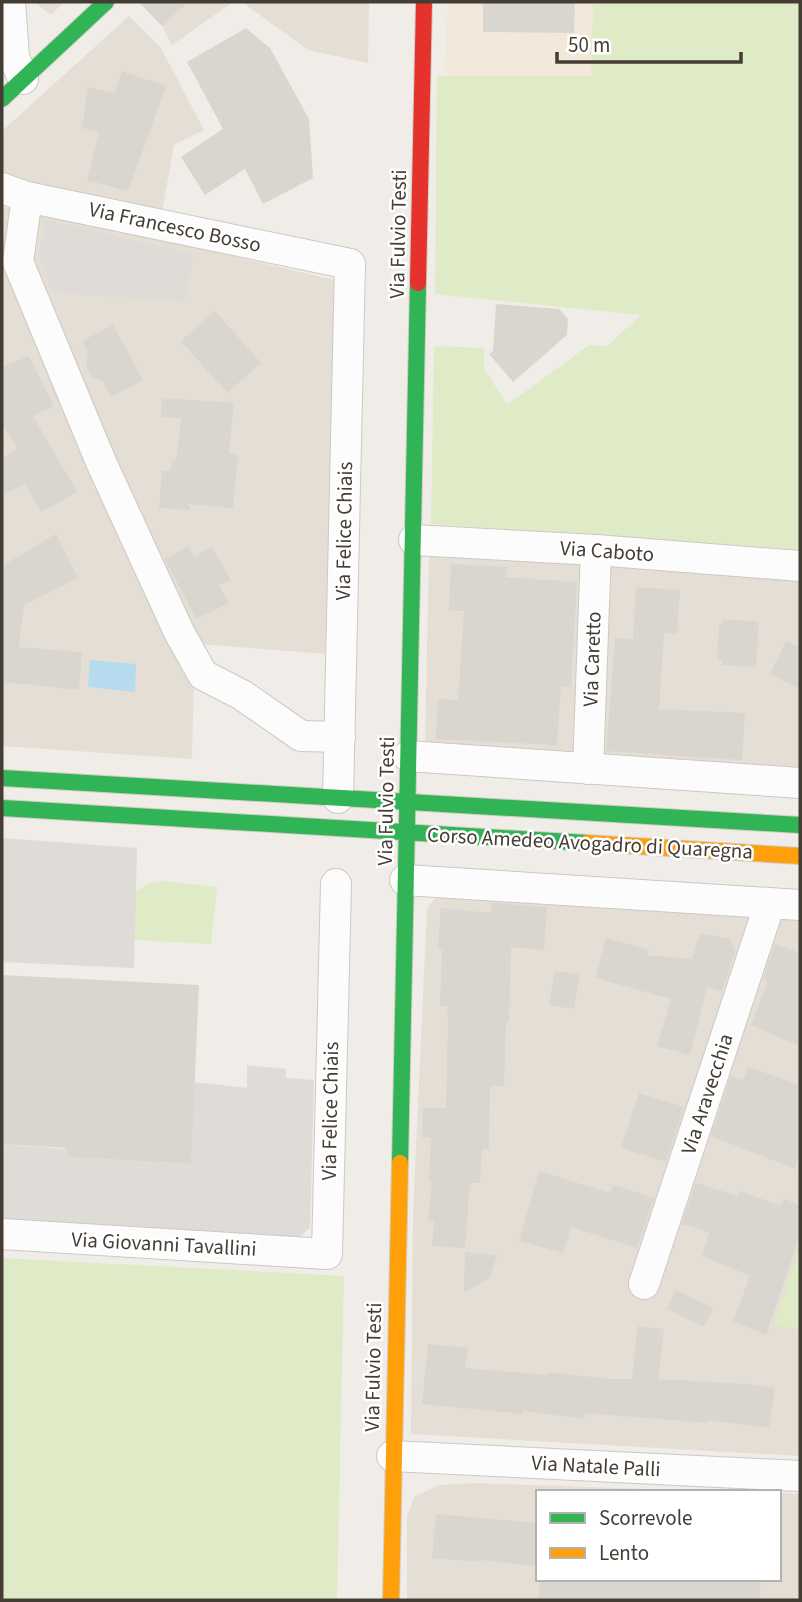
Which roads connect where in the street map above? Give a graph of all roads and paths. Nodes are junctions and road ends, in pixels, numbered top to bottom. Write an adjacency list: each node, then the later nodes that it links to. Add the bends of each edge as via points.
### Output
1 (10, 2): 4 (street)
2 (106, 2): 4 (main road)
3 (424, 2): 7 (main road, Via Fulvio Testi)
4 (12, 89)
5 (14, 192): 6 (street, Via Francesco Bosso); 10 (street, via 18,262 101,462 203,675 242,695 300,736)
6 (350, 264): 10 (street, Via Felice Chiais)
7 (414, 540): 8 (street, Via Caboto); 11 (main road, Via Fulvio Testi)
8 (596, 550): 9 (street, Via Caboto); 12 (street, Via Caretto)
9 (800, 566)
10 (340, 737): 15 (street, Via Felice Chiais)
11 (408, 756): 12 (street); 16 (main road, Via Fulvio Testi)
12 (588, 769): 14 (street)
13 (2, 778): 15 (main road, Corso Amedeo Avogadro di Quaregna)
14 (800, 783)
15 (338, 798): 16 (main road, Corso Amedeo Avogadro di Quaregna)
16 (407, 802): 18 (main road, Corso Amedeo Avogadro di Quaregna); 19 (main road, Via Fulvio Testi)
17 (2, 807): 19 (main road, Corso Amedeo Avogadro di Quaregna)
18 (800, 825)
19 (407, 832): 20 (main road, Corso Amedeo Avogadro di Quaregna); 21 (main road, Via Fulvio Testi)
20 (800, 856)
21 (405, 880): 23 (street); 28 (main road, Via Fulvio Testi)
22 (336, 884): 26 (street, Via Felice Chiais)
23 (769, 903): 24 (street); 27 (street, Via Aravecchia)
24 (800, 905)
25 (2, 1234): 26 (street, Via Giovanni Tavallini)
26 (327, 1254)
27 (644, 1284)
28 (392, 1456): 29 (street, Via Natale Palli); 30 (main road, Via Fulvio Testi)
29 (800, 1476)
30 (391, 1600)

